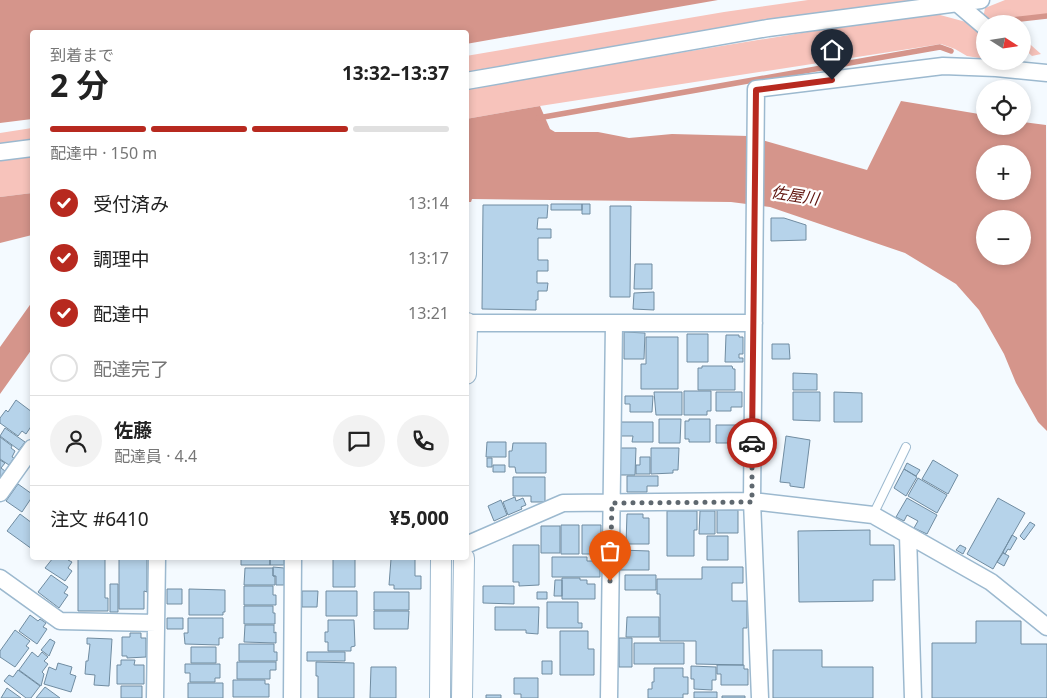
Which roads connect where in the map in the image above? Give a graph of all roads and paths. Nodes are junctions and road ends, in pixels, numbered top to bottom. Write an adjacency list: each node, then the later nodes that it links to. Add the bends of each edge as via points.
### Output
1 (981, 0): 2 (street)
2 (958, 4): 3 (street); 6 (street, via 768,28)
3 (976, 19)
4 (1031, 63): 5 (street)
5 (1046, 74): 11 (street, via 943,66 756,90)
6 (469, 80)
7 (30, 148): 8 (street)
8 (0, 152)
9 (469, 323): 10 (street)
10 (614, 323): 11 (street); 16 (street)
11 (754, 323): 15 (street)
12 (906, 447): 17 (lane)
13 (30, 451): 14 (street)
14 (0, 493)
15 (752, 502): 16 (street); 17 (street); 32 (street)
16 (612, 503): 19 (street, via 562,503); 31 (street)
17 (873, 515): 18 (street)
18 (908, 535): 26 (street, via 991,582); 33 (street)
19 (469, 544)
20 (157, 560): 25 (street)
21 (293, 560): 28 (street)
22 (441, 560): 29 (street)
23 (464, 560): 30 (street)
24 (0, 578): 25 (street, via 60,621)
25 (156, 623): 27 (street)
26 (1047, 627)
27 (156, 698)
28 (292, 698)
29 (440, 698)
30 (462, 698)
31 (609, 698)
32 (760, 698)
33 (913, 698)

